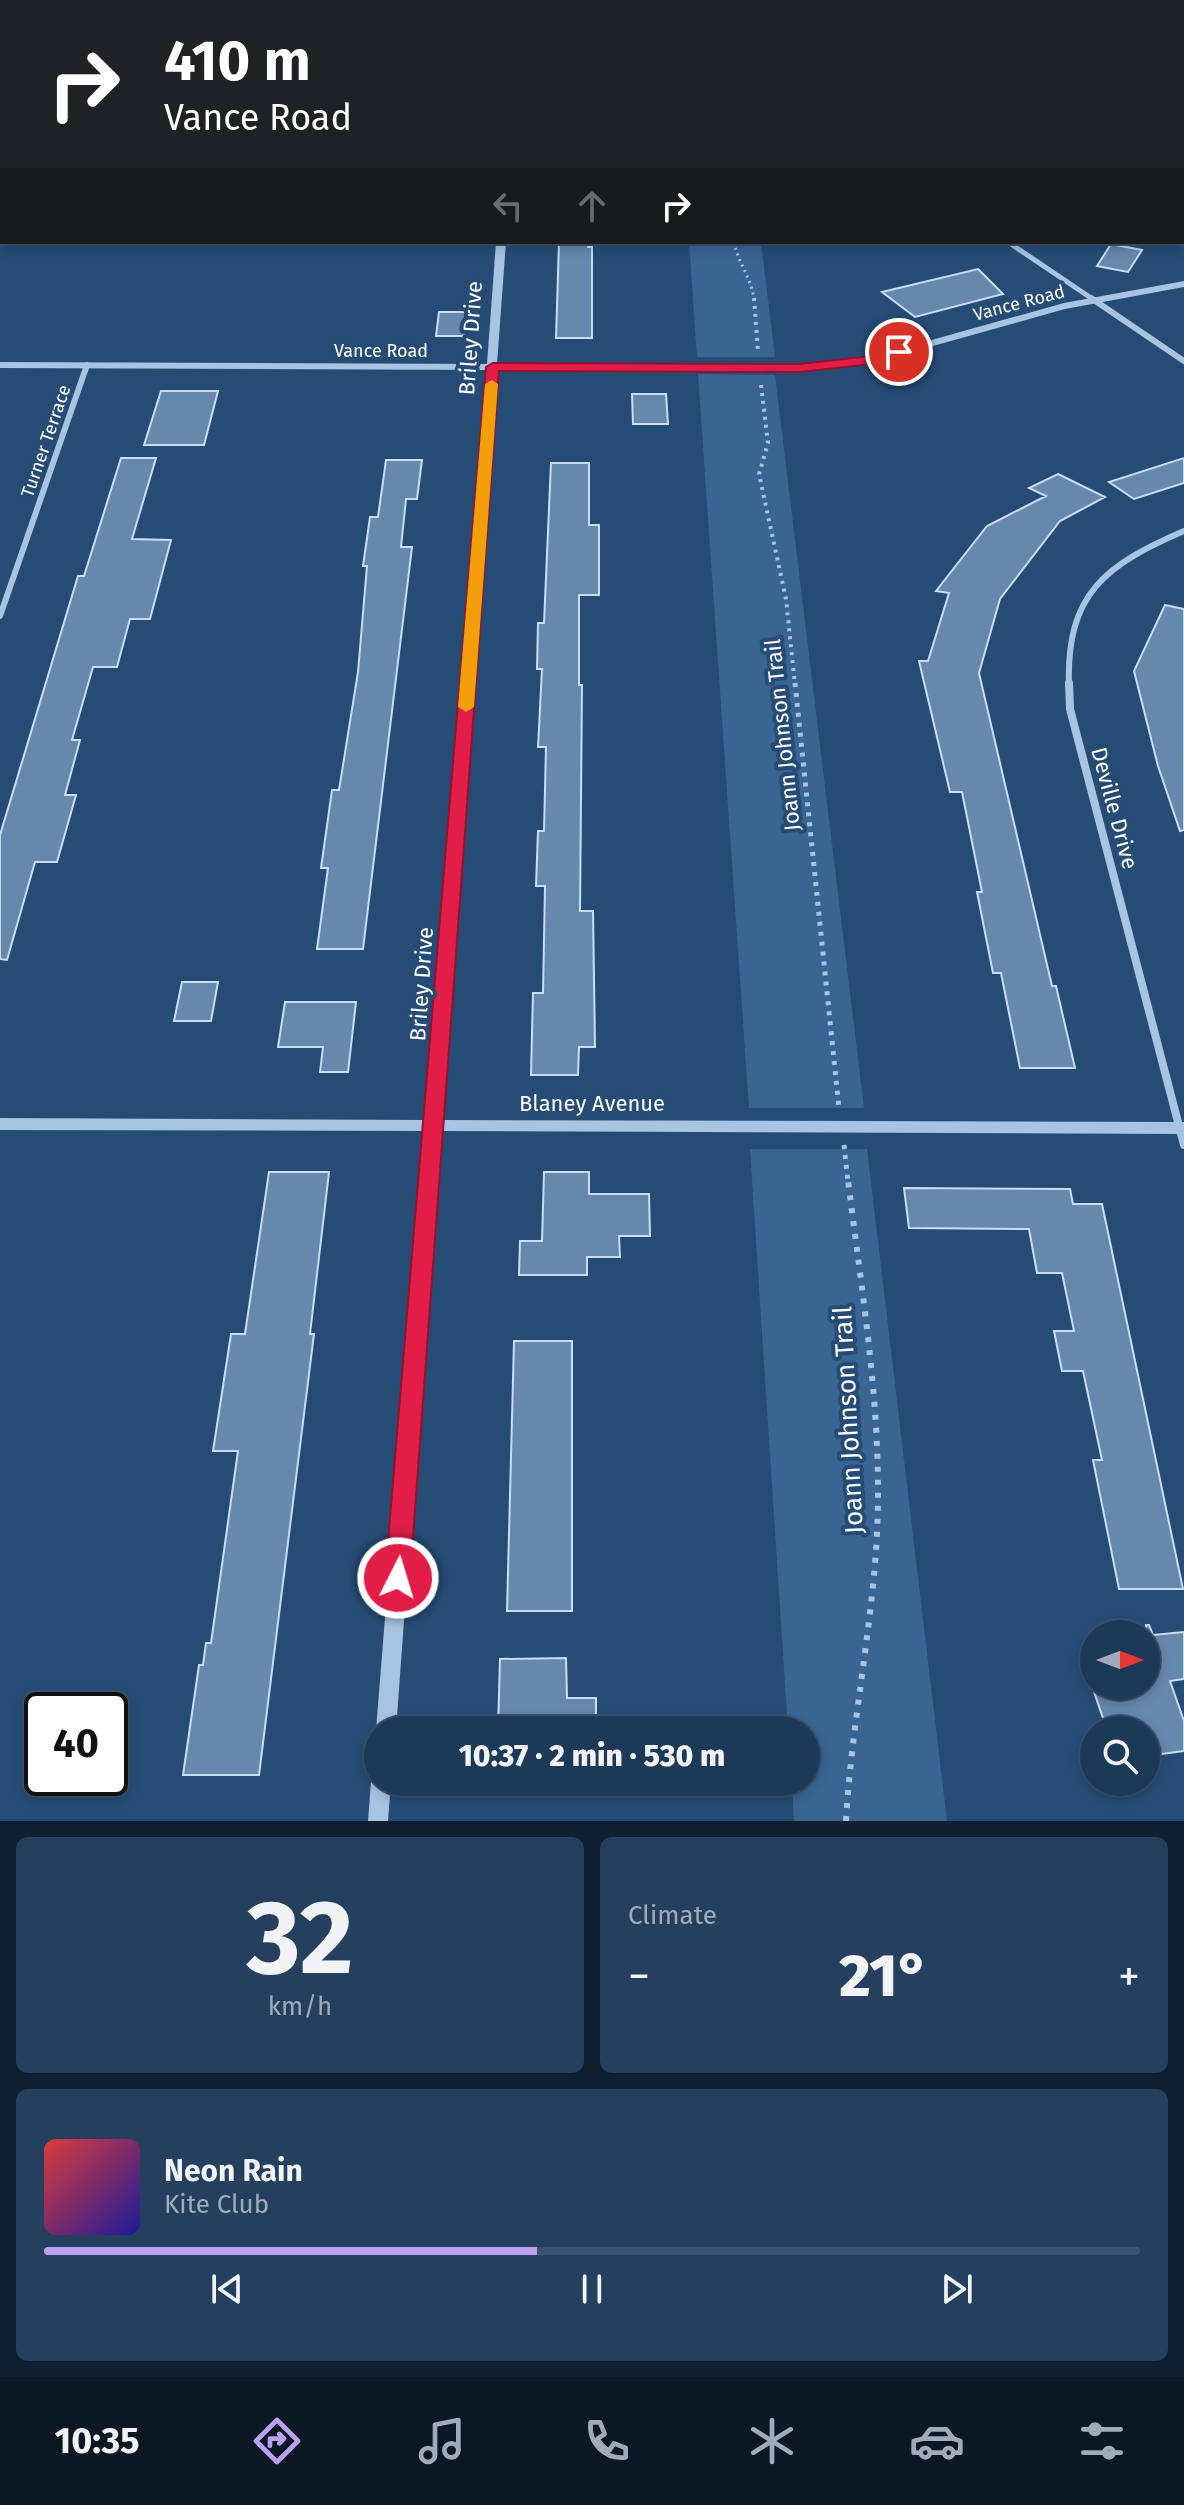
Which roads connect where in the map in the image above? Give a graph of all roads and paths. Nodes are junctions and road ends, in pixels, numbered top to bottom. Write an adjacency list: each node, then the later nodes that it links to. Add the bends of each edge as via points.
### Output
1 (501, 244): 10 (street, Briley Drive)
2 (734, 244): 6 (path, via 753,288)
3 (1011, 244): 5 (street)
4 (1184, 284): 5 (street, Vance Road)
5 (1095, 300): 7 (street); 10 (street, Vance Road, via 839,365)
6 (758, 352)
7 (1184, 361)
8 (0, 365): 9 (street, Vance Road)
9 (87, 365): 10 (street, Vance Road); 13 (street, Turner Terrace)
10 (493, 367): 16 (street, Briley Drive)
11 (761, 382): 14 (path, Joann Johnson Trail, via 768,443 759,474 786,599)
12 (1184, 531): 17 (street, Deville Drive, via 1125,558 1100,578 1082,602 1067,655 1070,709)
13 (0, 616)
14 (837, 1088)
15 (0, 1124): 16 (street, Blaney Avenue)
16 (434, 1124): 17 (street, Blaney Avenue); 20 (street, Briley Drive)
17 (1182, 1128): 18 (street, Deville Drive)
18 (1184, 1145)
19 (845, 1160): 23 (path, Joann Johnson Trail, via 868,1352 878,1501)
20 (387, 1716)
21 (380, 1796): 22 (street)
22 (378, 1821)
23 (846, 1821)

